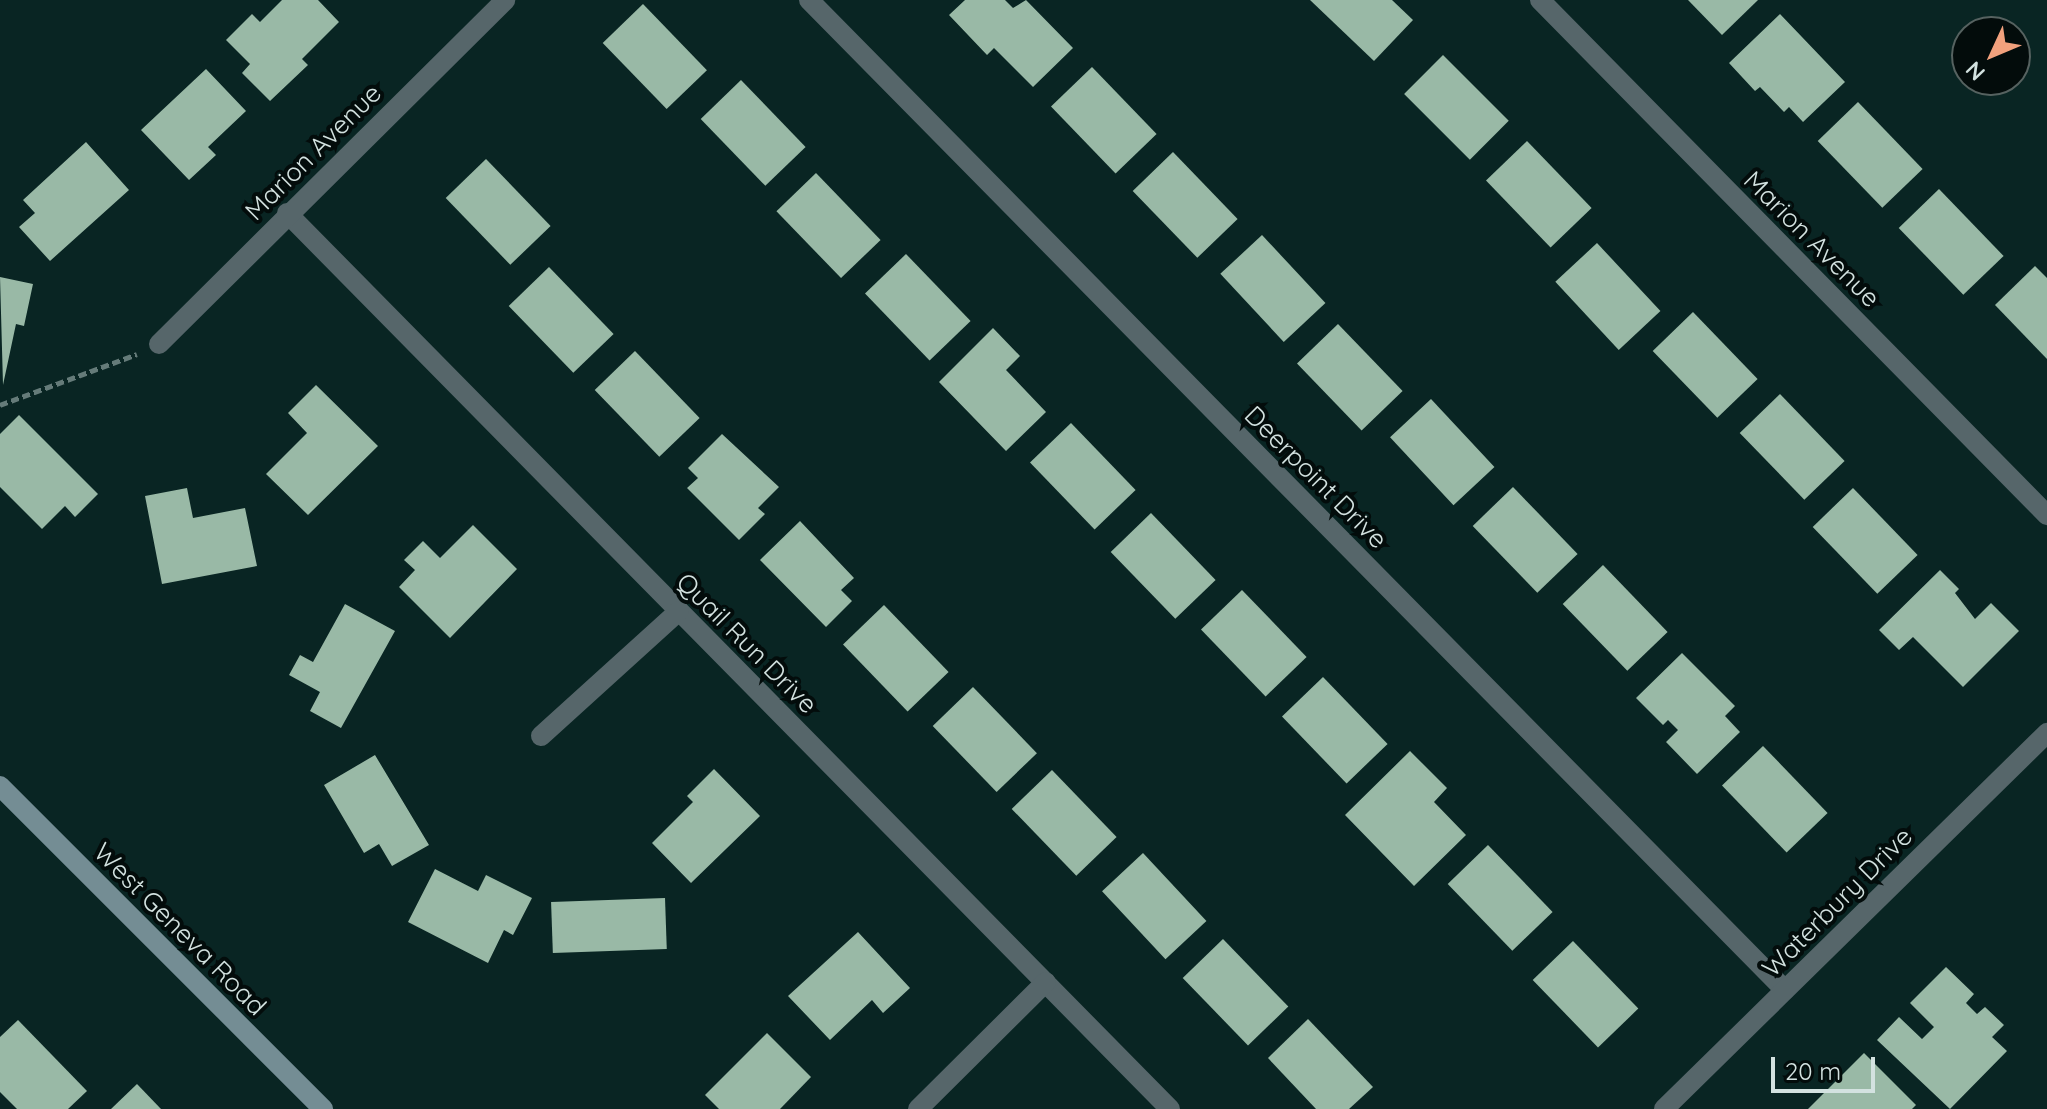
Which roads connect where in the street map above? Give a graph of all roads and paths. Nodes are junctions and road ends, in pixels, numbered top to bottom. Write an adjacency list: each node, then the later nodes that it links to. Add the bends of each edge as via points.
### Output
1 (505, 0): 4 (street, Marion Avenue)
2 (809, 0): 13 (street, Deerpoint Drive)
3 (1540, 0): 7 (street, Marion Avenue)
4 (287, 213): 5 (street, Marion Avenue); 8 (street, Quail Run Drive)
5 (159, 344): 6 (path)
6 (0, 405)
7 (2047, 515)
8 (679, 611): 10 (street); 12 (street, Quail Run Drive)
9 (2047, 733): 13 (street, Waterbury Drive)
10 (541, 736)
11 (0, 786): 14 (main road, West Geneva Road)
12 (1046, 982): 15 (street); 16 (street, Quail Run Drive)
13 (1785, 990): 17 (street, Waterbury Drive)
14 (323, 1109)
15 (918, 1109)
16 (1170, 1109)
17 (1664, 1109)

